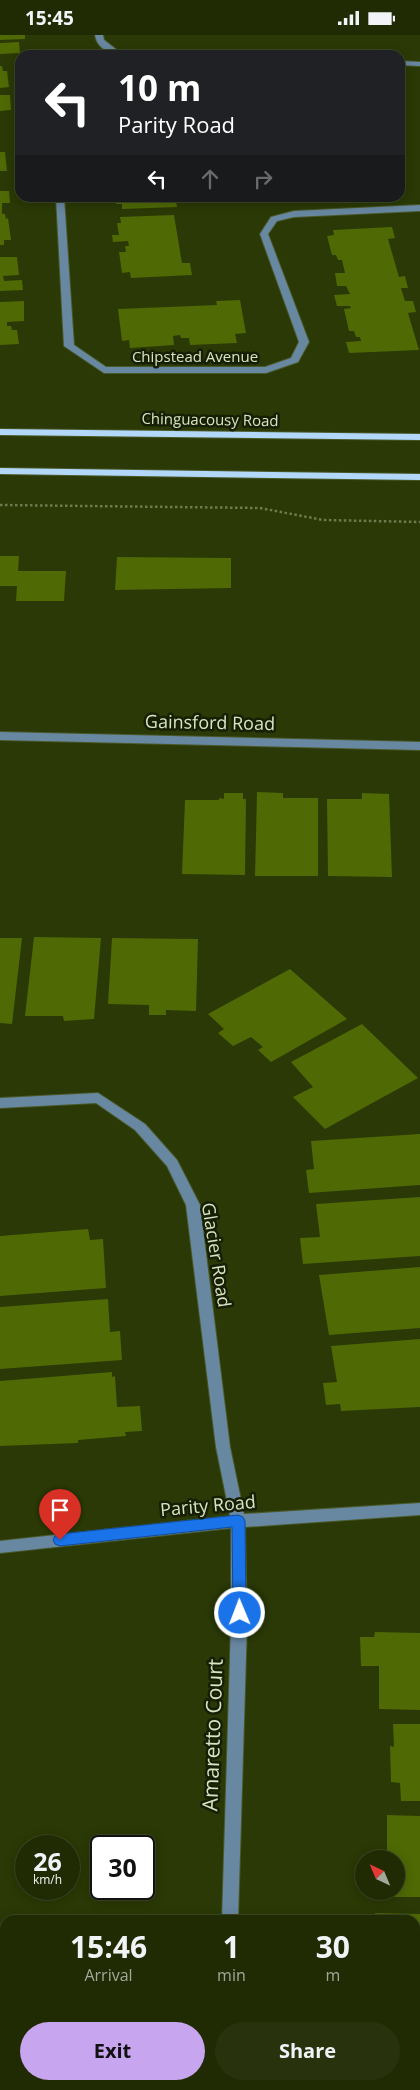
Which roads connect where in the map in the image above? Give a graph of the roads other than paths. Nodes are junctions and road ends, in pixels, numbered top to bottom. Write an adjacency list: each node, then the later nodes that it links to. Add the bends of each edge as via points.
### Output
1 (99, 35): 2 (street, via 100,41)
2 (110, 50)
3 (405, 63): 4 (street)
4 (420, 64)
5 (60, 202): 6 (street, Chipstead Avenue, via 69,346 104,370 266,370 295,360 304,342 264,234 274,219 294,214)
6 (420, 208)
7 (0, 432): 8 (main road, Chinguacousy Road)
8 (420, 437)
9 (0, 471): 10 (main road)
10 (420, 477)
11 (0, 736): 12 (street, Gainsford Road)
12 (420, 746)
13 (0, 1103): 15 (street, Glacier Road, via 98,1098 140,1127 172,1163 192,1205 223,1447)
14 (420, 1509): 15 (street, Parity Road)
15 (238, 1521): 16 (street, Parity Road); 17 (street, Amaretto Court, via 239,1623)
16 (0, 1547)
17 (230, 1915)

